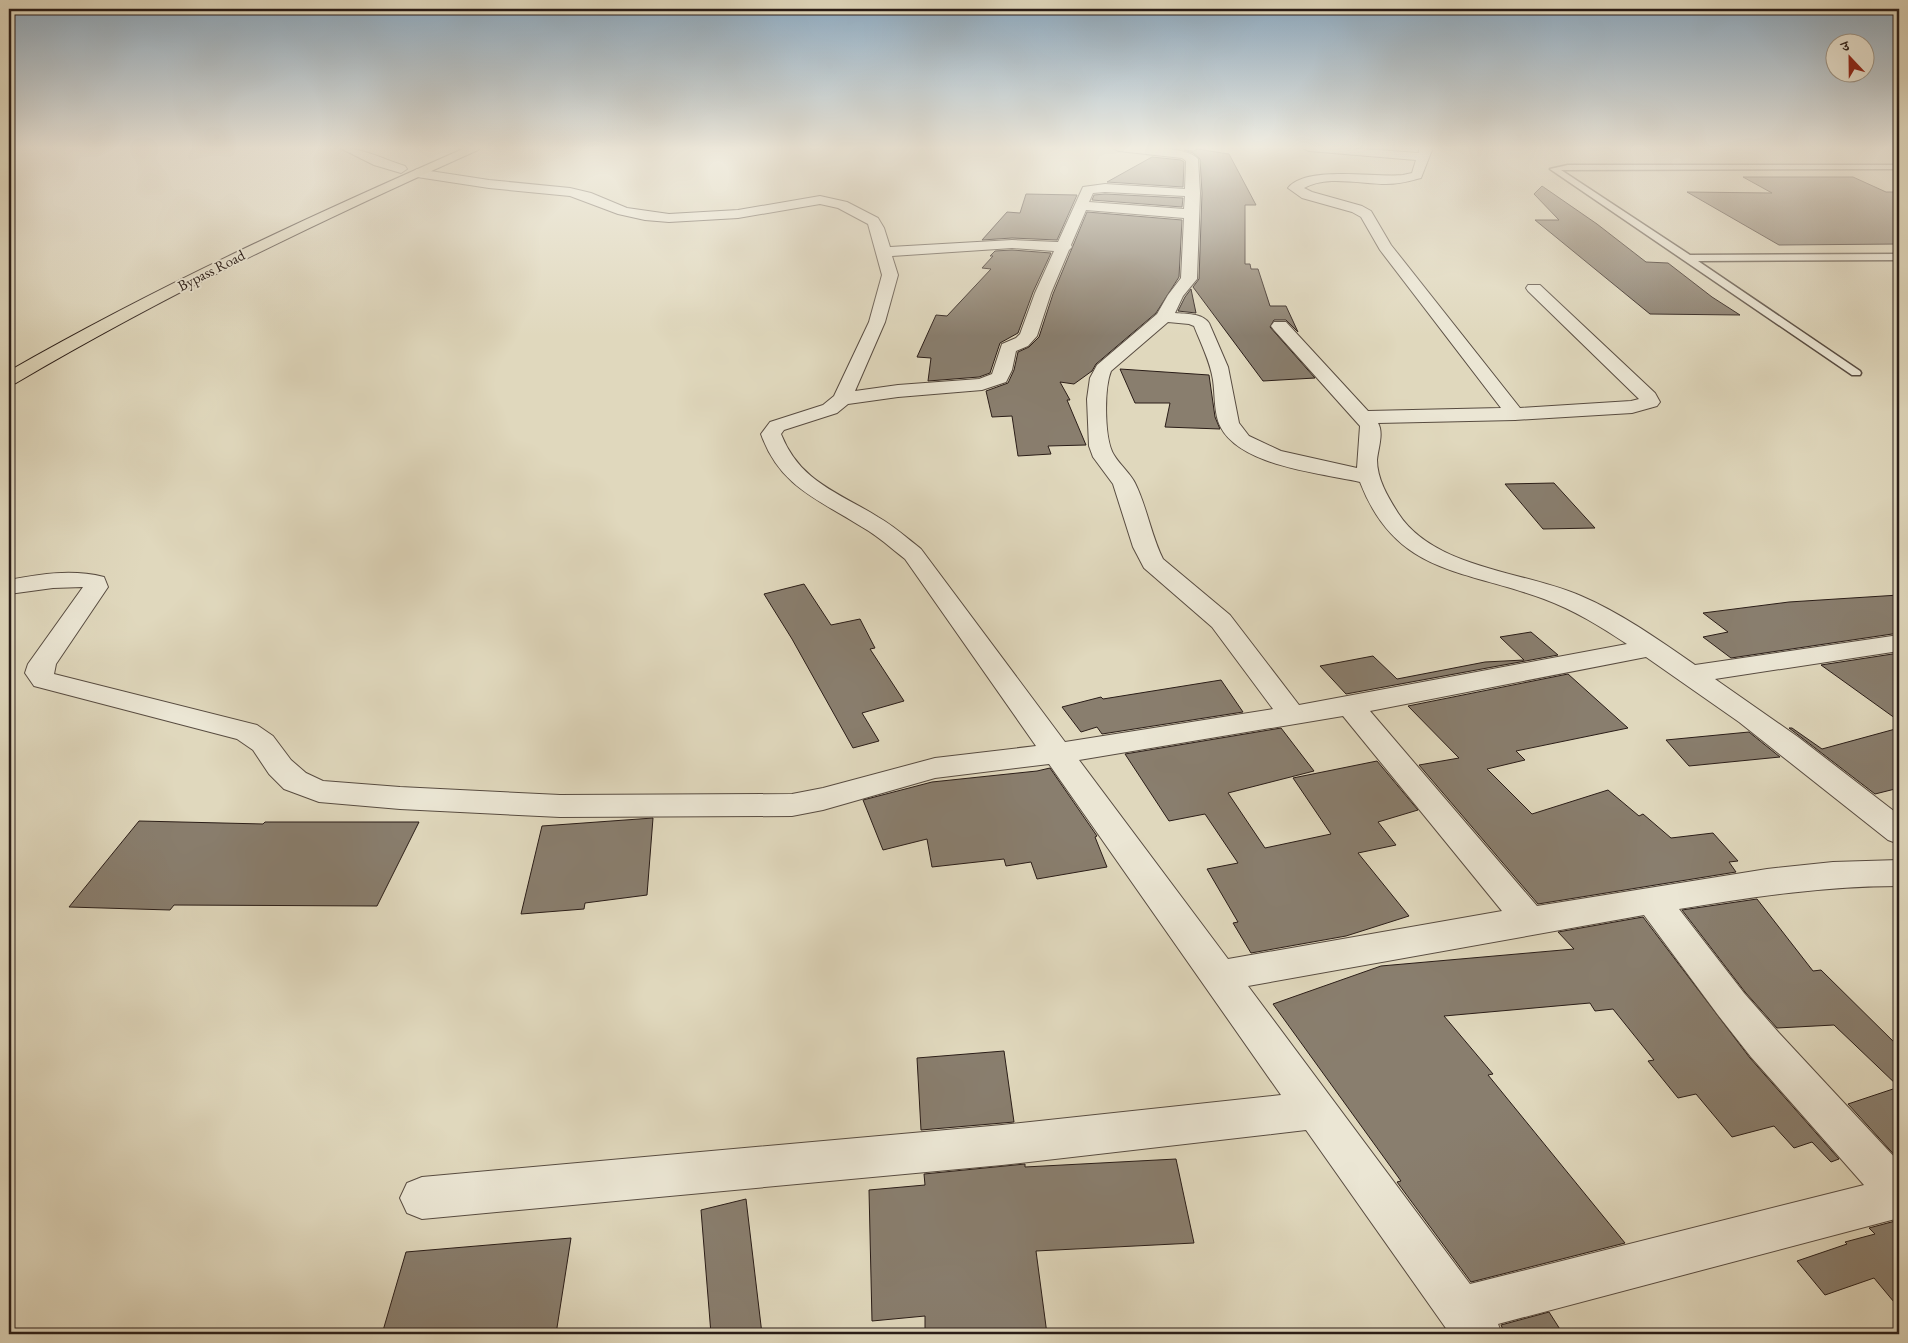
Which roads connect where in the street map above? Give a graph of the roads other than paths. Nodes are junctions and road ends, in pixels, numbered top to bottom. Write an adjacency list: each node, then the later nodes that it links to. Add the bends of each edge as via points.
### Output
1 (307, 211): 14 (main road, Bypass Road)
2 (336, 211): 21 (main road, Bypass Road, via 227,261)
3 (622, 211): 4 (street, via 670,218)
4 (754, 211)
5 (853, 211): 13 (street, via 873,221)
6 (1080, 211): 12 (street)
7 (1145, 211): 11 (street)
8 (1190, 211): 11 (street)
9 (1360, 211): 23 (street, via 1366,214 1385,246)
10 (1615, 211): 16 (lane)
11 (1190, 214): 18 (street, via 1188,279)
12 (1065, 247): 13 (street, via 1012,244); 22 (street, via 1043,293 1028,336 1008,348 999,378 982,384)
13 (884, 252): 22 (street, via 890,275 877,322)
14 (212, 253)
15 (1899, 257): 16 (lane)
16 (1688, 258): 20 (lane)
17 (1534, 288): 23 (street, via 1650,402 1632,407)
18 (1164, 317): 25 (street, via 1201,323 1222,374 1223,403 1232,429 1250,447); 31 (street, via 1103,370 1097,399 1099,446 1124,482 1153,563 1221,621)
19 (1280, 326): 24 (street)
20 (1856, 373)
21 (9, 378)
22 (842, 399): 32 (street, via 830,409 777,426 771,434 774,446 792,472 886,532 913,554)
23 (1515, 414): 24 (street)
24 (1364, 417): 25 (street, via 1370,425 1371,435)
25 (1368, 477): 28 (street, via 1392,521 1414,543 1470,570 1572,601)
26 (9, 586): 32 (street, via 75,580 95,582 96,587 42,664 39,673 44,680 247,732 263,743 295,781 319,791 560,806 792,805 934,768)
27 (1899, 643): 29 (street)
28 (1650, 648): 29 (street); 30 (street)
29 (1689, 674): 33 (street, via 1830,776)
30 (1350, 706): 31 (street); 36 (street)
31 (1292, 715): 32 (street)
32 (1057, 753): 37 (street)
33 (1899, 832)
34 (1899, 873): 35 (street, via 1836,874)
35 (1652, 900): 36 (street); 39 (street, via 1765,1045)
36 (1529, 920): 37 (street)
37 (1219, 976): 38 (street)
38 (1316, 1110): 40 (street, via 1002,1145); 41 (street)
39 (1899, 1195): 41 (street)
40 (422, 1198)
41 (1469, 1322)

